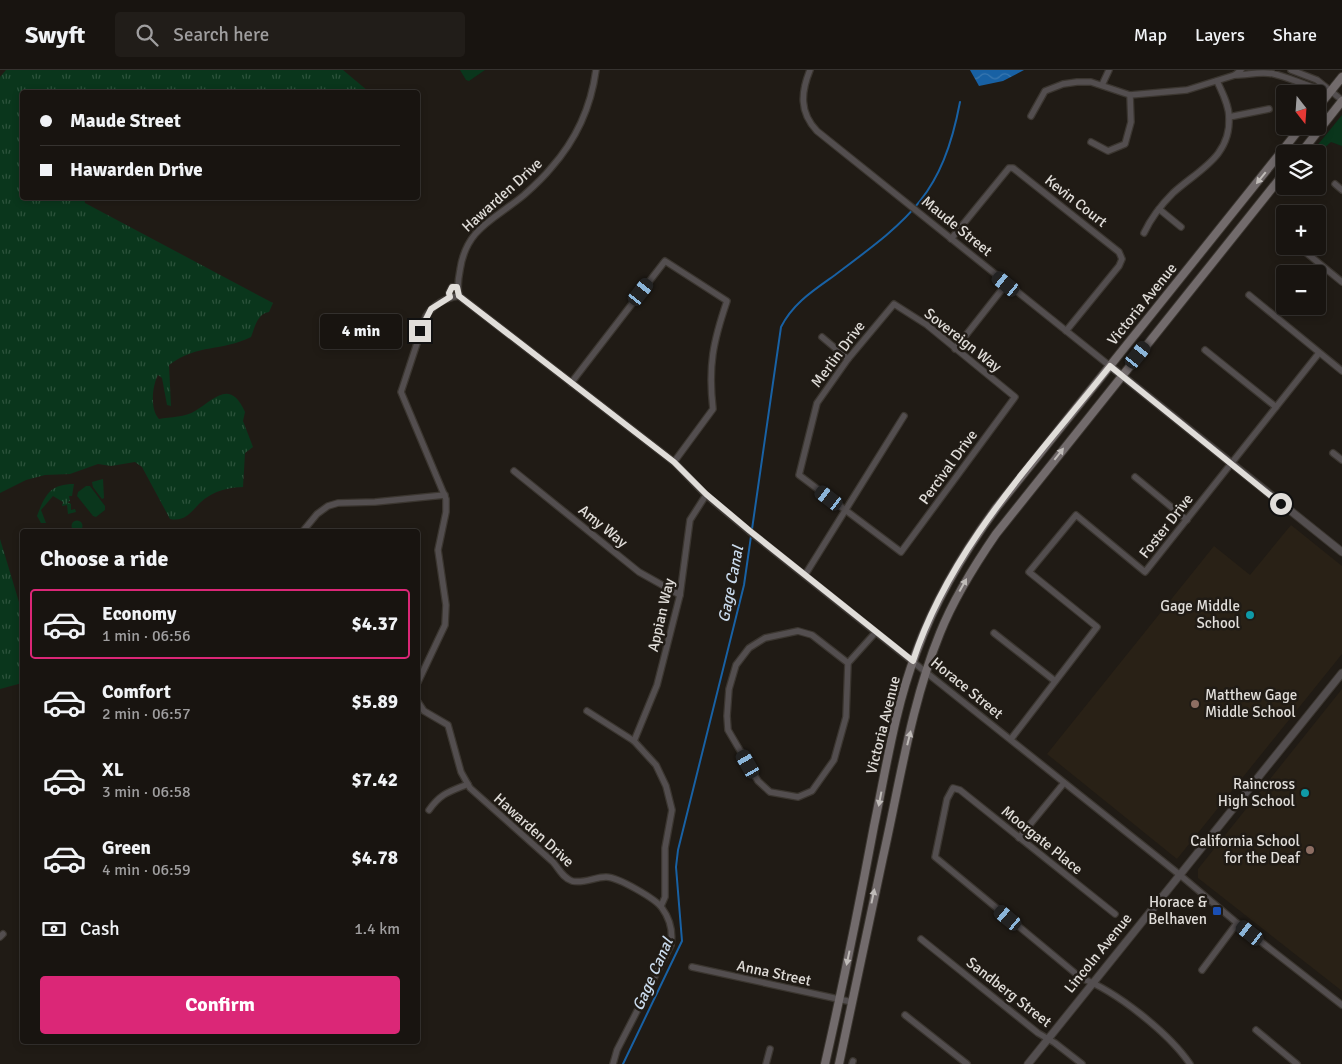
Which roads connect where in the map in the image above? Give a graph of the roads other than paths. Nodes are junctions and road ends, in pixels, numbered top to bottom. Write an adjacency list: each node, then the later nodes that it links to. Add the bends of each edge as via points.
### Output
1 (596, 70): 30 (street, Hawarden Drive, via 587,113 572,140 552,168 468,241)
2 (810, 70): 26 (street, Maude Street, via 802,97 809,122)
3 (1109, 70): 9 (street)
4 (1241, 70): 6 (street)
5 (1291, 70): 10 (street, via 1317,80)
6 (1234, 72): 8 (street); 10 (street, via 1273,73)
7 (1342, 77): 10 (main road)
8 (1217, 81): 11 (street, via 1187,90); 16 (street)
9 (1102, 85): 11 (street); 15 (street, via 1077,82 1045,91)
10 (1330, 91): 12 (main road); 13 (street)
11 (1130, 95): 18 (street, via 1132,122 1124,144 1108,152)
12 (1326, 97)
13 (1342, 100): 19 (main road)
14 (1269, 109): 16 (street)
15 (1031, 116)
16 (1229, 117): 23 (street, via 1227,138 1214,160 1173,193)
17 (1295, 135): 41 (main road, Victoria Avenue, one-way to 41)
18 (1091, 142)
19 (1307, 145)
20 (1276, 183): 43 (main road, Victoria Avenue)
21 (1335, 184): 22 (street)
22 (1342, 190)
23 (1159, 209): 24 (street); 25 (street)
24 (1181, 227)
25 (1144, 233)
26 (951, 239): 29 (street, Maude Street); 35 (street, Kevin Court, via 1009,168 1013,168 1119,252 1122,260 1119,266)
27 (1309, 255): 28 (street)
28 (1342, 282)
29 (1006, 284): 35 (street, Maude Street); 37 (street)
30 (457, 287): 32 (street, Hawarden Drive); 33 (street, Hawarden Drive, via 452,287)
31 (1249, 295): 39 (street)
32 (459, 296): 33 (street, Hawarden Drive); 44 (street, Horace Street)
33 (450, 297): 55 (street, Hawarden Drive, via 434,306 426,316 402,392)
34 (894, 304): 37 (street, Sovereign Way); 40 (street, Merlin Drive)
35 (1066, 331): 41 (street, Maude Street)
36 (822, 336): 40 (street)
37 (955, 350): 45 (street, Sovereign Way)
38 (1205, 350): 46 (street)
39 (1319, 353): 42 (street); 46 (street, Foster Drive)
40 (848, 359): 56 (street, Merlin Drive, via 817,402 799,475)
41 (1110, 366): 43 (street, Maude Street); 65 (main road, Victoria Avenue, via 972,541 934,609)
42 (1342, 371)
43 (1122, 375): 51 (street, Maude Street); 67 (main road, Victoria Avenue, one-way to 43, via 943,625 974,565)
44 (571, 383): 50 (street, Horace Street); 50 (street, via 664,261 728,301 713,341 709,379 713,409)
45 (1015, 397): 59 (street, Percival Drive)
46 (1276, 406): 51 (street, Foster Drive)
47 (904, 416): 56 (street)
48 (1333, 453): 49 (street)
49 (1342, 460)
50 (674, 462): 54 (street, Horace Street)
51 (1231, 463): 57 (street, Foster Drive); 60 (street, Maude Street)
52 (514, 471): 62 (street, Amy Way, via 639,572)
53 (1135, 477): 57 (street)
54 (706, 494): 61 (street, Horace Street); 62 (street, Appian Way, via 690,520)
55 (444, 495): 58 (street, via 338,503 317,514); 69 (street, Hawarden Drive, via 446,512 438,550 446,605 444,625)
56 (844, 510): 59 (street, Merlin Drive); 61 (street)
57 (1187, 520): 70 (street, Foster Drive, via 1145,572 1076,516 1029,572 1097,627)
58 (305, 529)
59 (901, 552)
60 (1342, 552)
61 (805, 575): 63 (street, Horace Street)
62 (680, 594): 74 (street, Appian Way, via 657,685)
63 (875, 633): 65 (street, Horace Street); 66 (street)
64 (994, 633): 70 (street)
65 (913, 661): 67 (street, Horace Street); 87 (main road, Victoria Avenue, one-way to 87, via 887,764)
66 (848, 663): 66 (street, via 812,635 798,631 765,638 749,648 736,665 729,689 728,730 758,781 770,792 798,798 812,791 834,760 846,718)
67 (926, 672): 73 (street, Horace Street); 88 (main road, Victoria Avenue, one-way to 67)
68 (1342, 673): 79 (street, Lincoln Avenue)
69 (420, 678)
70 (1055, 682): 73 (street, Foster Drive)
71 (420, 705): 76 (street, Hawarden Drive, via 424,711 448,725)
72 (587, 711): 74 (street)
73 (1011, 739): 75 (street, Horace Street)
74 (634, 741): 80 (street, via 656,765 672,810 665,848 665,898)
75 (1064, 783): 78 (street); 79 (street, Horace Street)
76 (468, 784): 77 (street, via 444,793); 80 (street, Hawarden Drive, via 554,862 564,877 580,881 616,878)
77 (429, 810)
78 (1019, 838): 81 (street, Moorgate Place); 86 (street, Moorgate Place, via 960,790 952,788 935,858 1081,978)
79 (1180, 875): 82 (street, Horace Street); 86 (street, Lincoln Avenue)
80 (661, 906): 94 (street, via 670,926 671,945)
81 (1115, 914)
82 (1237, 923): 85 (street); 89 (street, Horace Street)
83 (921, 939): 92 (street, Sandberg Street)
84 (692, 967): 87 (street, Anna Street)
85 (1202, 970)
86 (1092, 982): 92 (street, Lincoln Avenue); 101 (street, via 1101,985 1167,1036)
87 (839, 1000): 88 (street, Anna Street); 96 (main road, Victoria Avenue)
88 (852, 1002): 97 (main road, Victoria Avenue)
89 (1342, 1005)
90 (905, 1015): 98 (street)
91 (1256, 1030): 102 (street)
92 (1048, 1038): 99 (street, Lincoln Avenue); 100 (street, Sandberg Street)
93 (770, 1049): 95 (street)
94 (612, 1064)
95 (766, 1064)
96 (825, 1064)
97 (839, 1064)
98 (967, 1064)
99 (1028, 1064)
100 (1082, 1064)
101 (1190, 1064)
102 (1297, 1064)

